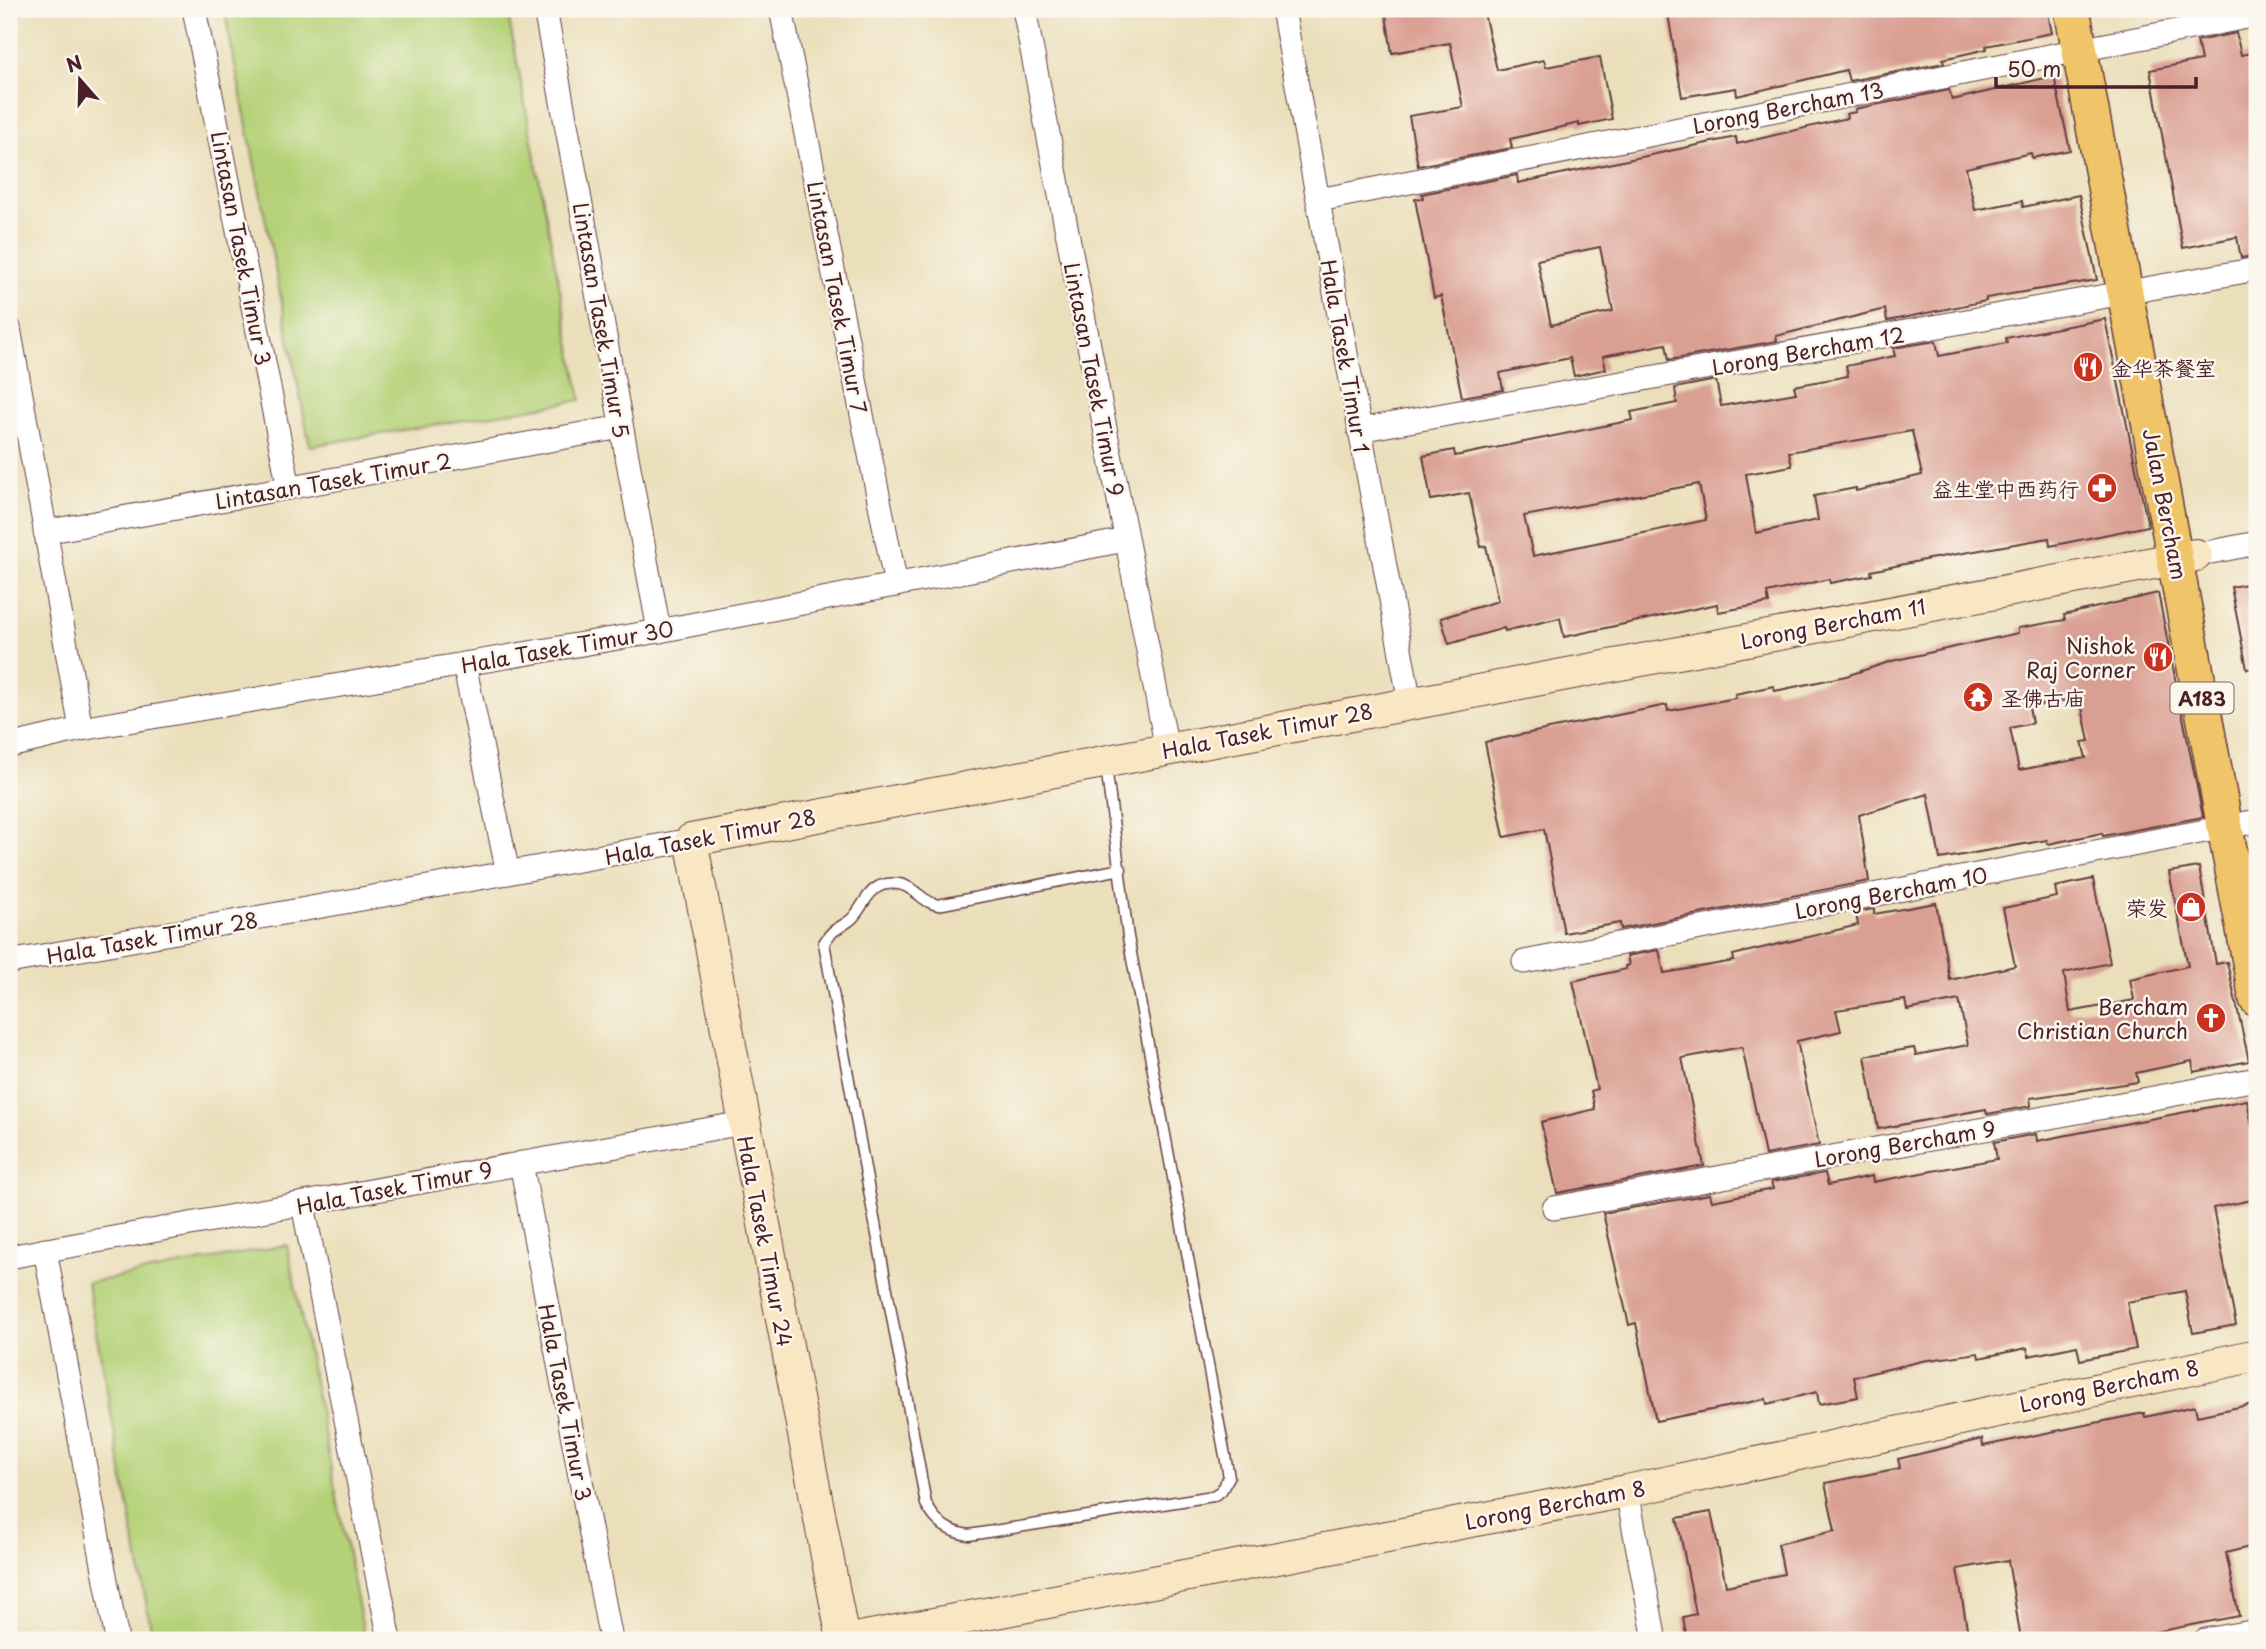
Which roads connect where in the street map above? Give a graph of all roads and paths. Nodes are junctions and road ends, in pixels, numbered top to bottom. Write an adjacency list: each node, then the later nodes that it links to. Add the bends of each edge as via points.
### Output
1 (194, 9): 16 (street, Lintasan Tasek Timur 3)
2 (545, 9): 14 (street, Lintasan Tasek Timur 5)
3 (781, 9): 21 (street, Lintasan Tasek Timur 7)
4 (1024, 9): 18 (street, Lintasan Tasek Timur 9)
5 (1283, 9): 10 (street, Hala Tasek Timur 1)
6 (2072, 9): 9 (main road, Jalan Bercham / A183)
7 (2091, 9): 9 (main road, Jalan Bercham / A183)
8 (2257, 15): 9 (street, Lorong Bercham 13)
9 (2089, 48): 10 (street, Lorong Bercham 13); 12 (main road, Jalan Bercham / A183)
10 (1319, 200): 15 (street, Hala Tasek Timur 1)
11 (2257, 269): 12 (street, Lorong Bercham 12)
12 (2136, 291): 15 (street, Lorong Bercham 12); 20 (main road, Jalan Bercham / A183)
13 (9, 328): 17 (street)
14 (621, 426): 16 (street, Lintasan Tasek Timur 2); 22 (street, Lintasan Tasek Timur 5)
15 (1359, 430): 24 (street, Hala Tasek Timur 1)
16 (289, 488): 17 (street, Lintasan Tasek Timur 2)
17 (45, 533): 25 (street)
18 (1125, 540): 21 (street, Hala Tasek Timur 30); 27 (street, Lintasan Tasek Timur 9)
19 (2257, 543): 20 (street, Lorong Bercham 11)
20 (2186, 556): 24 (street, Lorong Bercham 11); 29 (main road, Jalan Bercham / A183)
21 (896, 585): 22 (street, Hala Tasek Timur 30)
22 (659, 631): 23 (street, Hala Tasek Timur 30)
23 (464, 664): 25 (street, Hala Tasek Timur 30); 32 (street)
24 (1410, 703): 27 (street, Hala Tasek Timur 28)
25 (81, 729): 26 (street, Hala Tasek Timur 30)
26 (9, 746)
27 (1167, 749): 28 (street, Hala Tasek Timur 28)
28 (1105, 760): 30 (street, Hala Tasek Timur 28); 31 (lane)
29 (2241, 824): 33 (main road, Jalan Bercham / A183); 35 (street, Lorong Bercham 10); 36 (main road, Jalan Bercham / A183)
30 (691, 841): 32 (street, Hala Tasek Timur 28); 38 (street, Hala Tasek Timur 24)
31 (1121, 869): 31 (lane, via 1128,937 1229,1477 1221,1492 1213,1496 969,1535 955,1533 942,1526 926,1504 824,943 834,929 856,915 870,892 891,885 909,888 938,905)
32 (508, 873): 34 (street, Hala Tasek Timur 28)
33 (2257, 895)
34 (9, 962)
35 (1524, 962)
36 (2257, 999)
37 (2257, 1079): 41 (street, Lorong Bercham 9)
38 (743, 1123): 39 (street, Hala Tasek Timur 9); 50 (street, Hala Tasek Timur 24)
39 (521, 1163): 40 (street, Hala Tasek Timur 9); 49 (street, Hala Tasek Timur 3)
40 (303, 1205): 42 (street, Hala Tasek Timur 9); 48 (street)
41 (1554, 1208)
42 (46, 1250): 43 (street, Hala Tasek Timur 9); 47 (street)
43 (9, 1257)
44 (2257, 1355): 45 (street, Lorong Bercham 8)
45 (1626, 1491): 51 (street, Lorong Bercham 8); 52 (street)
46 (2257, 1631): 53 (street)
47 (117, 1640)
48 (390, 1640)
49 (611, 1640)
50 (843, 1640)
51 (850, 1640)
52 (1655, 1640)
53 (2205, 1640)

